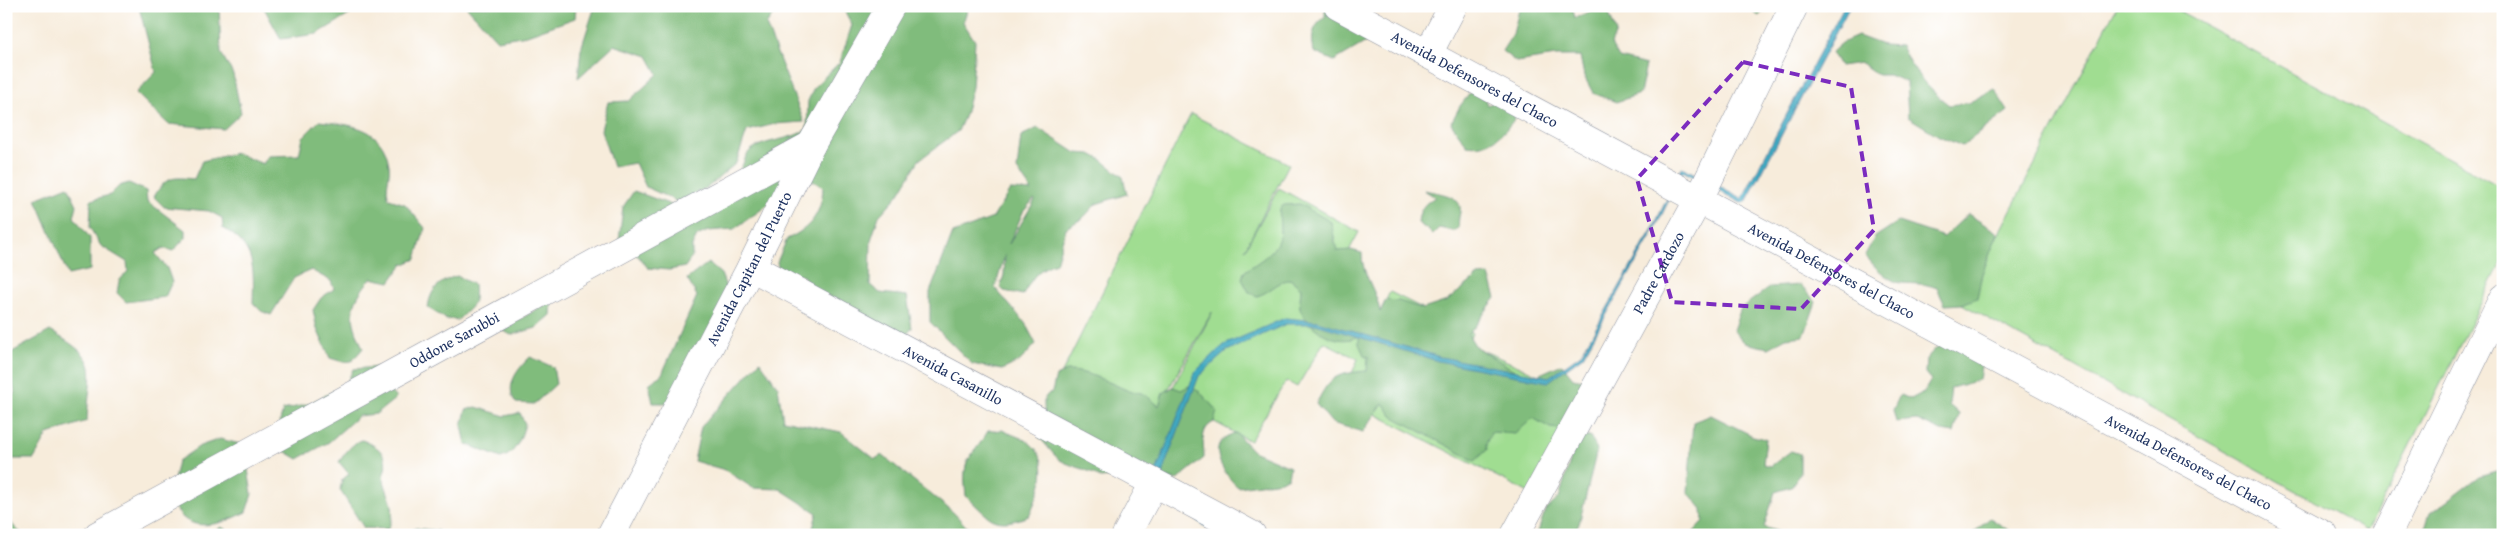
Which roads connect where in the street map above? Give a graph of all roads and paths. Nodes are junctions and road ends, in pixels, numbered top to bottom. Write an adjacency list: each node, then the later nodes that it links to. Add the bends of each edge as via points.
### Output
1 (891, 6): 6 (street, Avenida Capitan del Puerto)
2 (1338, 6): 5 (street, Avenida Defensores del Chaco)
3 (1453, 6): 5 (street)
4 (1794, 6): 7 (street, Padre Cardozo)
5 (1428, 54): 7 (street, Avenida Defensores del Chaco)
6 (811, 145): 8 (street, Avenida Capitan del Puerto); 11 (street, Oddone Sarubbi)
7 (1698, 199): 15 (street, Padre Cardozo); 16 (street, Avenida Defensores del Chaco)
8 (751, 267): 10 (street, Avenida Casanillo); 12 (street, Avenida Capitan del Puerto)
9 (2503, 298): 17 (street)
10 (1154, 483): 13 (street); 14 (street, Avenida Casanillo)
11 (98, 535)
12 (611, 535)
13 (1126, 535)
14 (1252, 535)
15 (1515, 535)
16 (2324, 535)
17 (2387, 535)

